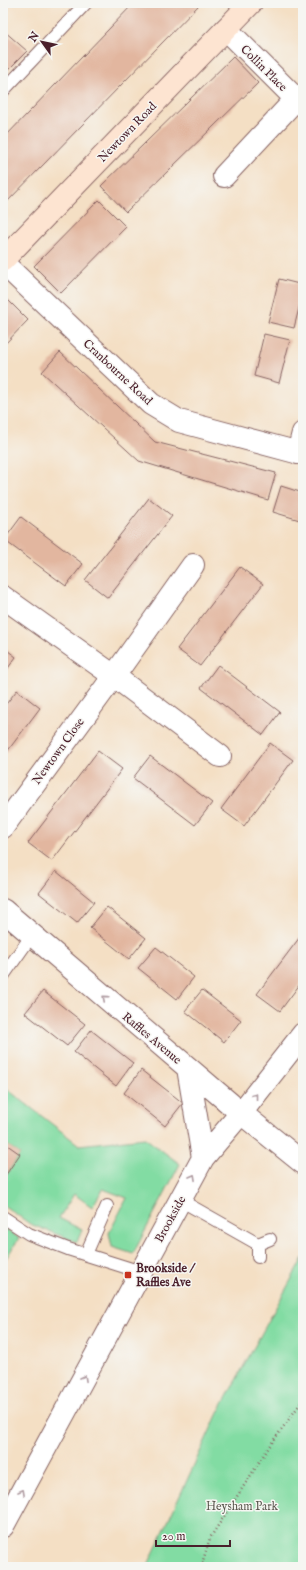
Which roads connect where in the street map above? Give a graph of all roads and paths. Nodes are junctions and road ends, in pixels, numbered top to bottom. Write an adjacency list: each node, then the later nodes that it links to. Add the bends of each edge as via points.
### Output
1 (86, 3): 4 (lane)
2 (251, 3): 3 (main road, Newtown Road)
3 (226, 30): 5 (street, Collin Place, via 296,99); 6 (main road, Newtown Road)
4 (3, 91)
5 (224, 176)
6 (3, 260)
7 (3, 263): 8 (street, Cranbourne Road, via 151,404 179,421)
8 (301, 447)
9 (193, 565): 11 (street, Newtown Close)
10 (3, 598): 11 (street)
11 (114, 676): 12 (street); 13 (street, Newtown Close)
12 (220, 756)
13 (3, 826)
14 (3, 910): 15 (street, Raffles Avenue)
15 (32, 935): 16 (lane); 18 (street, Raffles Avenue, one-way to 15)
16 (3, 976)
17 (303, 1034): 19 (street, Brookside, one-way to 17)
18 (188, 1068): 19 (street, Raffles Avenue); 20 (street)
19 (241, 1113): 20 (street, Brookside); 21 (street, Raffles Avenue)
20 (203, 1158): 22 (street, Brookside, one-way to 20)
21 (303, 1163)
22 (180, 1200): 26 (lane); 29 (street, Brookside)
23 (107, 1206): 27 (lane)
24 (3, 1217): 27 (lane, via 29,1234)
25 (270, 1239): 26 (lane)
26 (258, 1244): 28 (lane)
27 (86, 1254): 29 (lane)
28 (258, 1257)
29 (141, 1272): 31 (street, Brookside, one-way to 29)
30 (303, 1400): 32 (path, via 210,1538)
31 (3, 1525)
32 (201, 1567)

